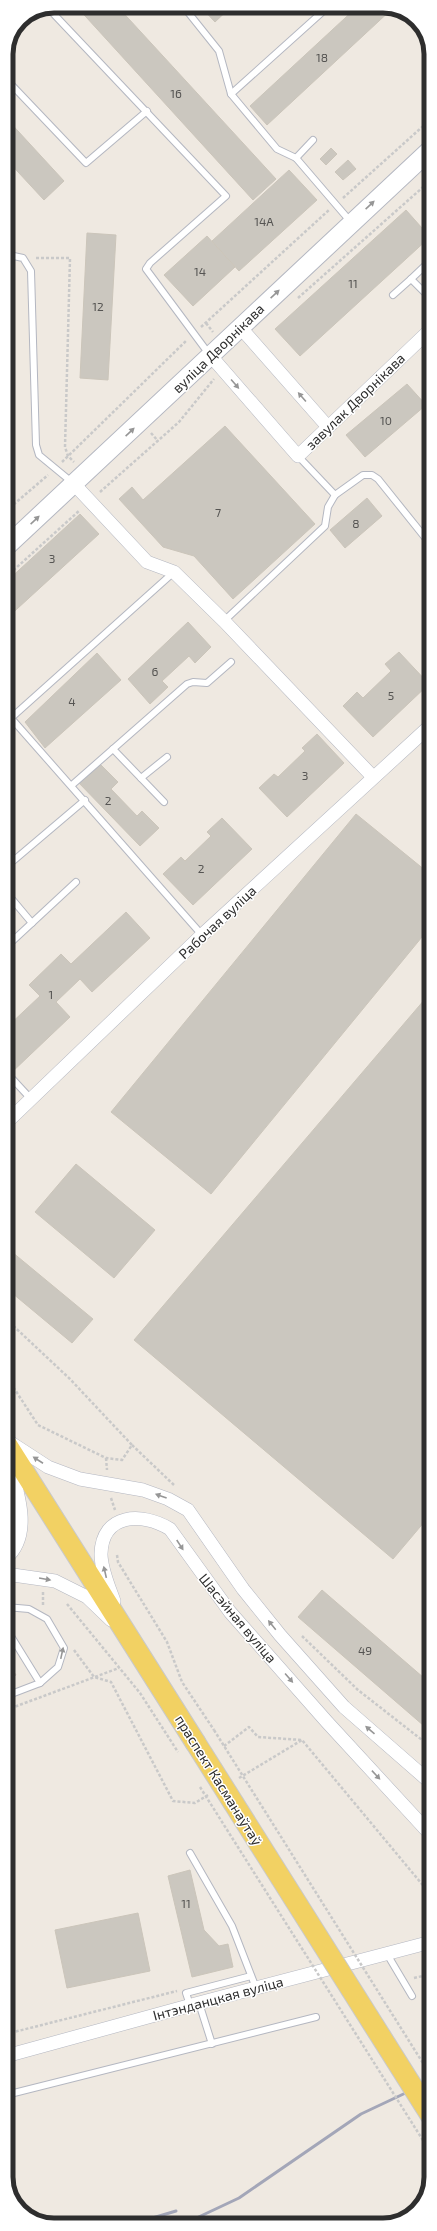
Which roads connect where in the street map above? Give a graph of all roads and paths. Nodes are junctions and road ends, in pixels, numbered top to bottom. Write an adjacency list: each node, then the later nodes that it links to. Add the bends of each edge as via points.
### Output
1 (53, 13): 6 (lane)
2 (189, 13): 5 (lane, via 219,51)
3 (321, 13): 5 (lane)
4 (13, 86): 6 (lane, via 86,163)
5 (232, 94): 10 (lane, via 277,149)
6 (147, 111): 22 (lane, via 226,196 146,269)
7 (424, 125): 12 (path)
8 (313, 140): 10 (lane)
9 (424, 155): 13 (street, вуліца Дворнікава, one-way to 9)
10 (296, 158): 12 (lane)
11 (424, 186): 20 (path)
12 (336, 204): 13 (lane); 22 (path)
13 (351, 222): 21 (street, вуліца Дворнікава, one-way to 13)
14 (13, 256): 15 (lane)
15 (23, 258): 27 (path, via 70,258 65,447); 29 (lane, via 32,271 36,445 39,455)
16 (424, 267): 17 (lane)
17 (411, 279): 18 (lane); 19 (lane)
18 (424, 292)
19 (394, 295)
20 (292, 304)
21 (240, 327): 24 (street, вуліца Дворнікава); 26 (street, one-way to 21)
22 (194, 333): 24 (lane); 27 (path)
23 (424, 337): 26 (street, завулак Дворнікава)
24 (210, 355): 25 (street); 30 (street, вуліца Дворнікава, one-way to 24)
25 (222, 369): 28 (street, one-way to 28); 31 (path, via 179,422)
26 (328, 427): 28 (street, завулак Дворнікава)
27 (68, 456): 29 (path); 30 (path)
28 (298, 456): 32 (lane)
29 (56, 468): 30 (lane); 34 (path)
30 (80, 479): 31 (path); 33 (street); 36 (street, вуліца Дворнікава, one-way to 30)
31 (100, 491): 33 (path)
32 (335, 495): 35 (lane, via 363,475 372,475); 39 (lane, via 328,507 325,526)
33 (89, 501): 37 (path); 38 (street, via 147,562)
34 (13, 505)
35 (424, 536)
36 (13, 541)
37 (13, 571)
38 (174, 572): 39 (street); 41 (lane)
39 (224, 621): 46 (street)
40 (231, 662): 44 (lane, via 207,683 188,684)
41 (13, 716)
42 (13, 720): 48 (lane)
43 (424, 731): 46 (street, Рабочая вуліца)
44 (113, 749): 47 (lane); 48 (lane)
45 (167, 757): 47 (lane)
46 (373, 777): 55 (street, Рабочая вуліца)
47 (141, 778): 50 (lane)
48 (72, 785): 49 (lane)
49 (85, 800): 51 (lane); 55 (lane)
50 (164, 802)
51 (13, 861)
52 (76, 882): 54 (lane)
53 (13, 900): 54 (lane)
54 (32, 923): 56 (lane)
55 (202, 935): 58 (street, Рабочая вуліца)
56 (13, 941)
57 (13, 1080): 58 (lane)
58 (31, 1099): 59 (street, Рабочая вуліца)
59 (13, 1116)
60 (13, 1326): 63 (path, via 70,1379)
61 (13, 1387): 63 (path, via 38,1425 106,1458 122,1460)
62 (13, 1444): 86 (street, Шасэйная вуліца, one-way to 62, via 344,1707 309,1668 243,1589 188,1510 143,1490 80,1479 48,1467)
63 (132, 1445): 66 (path)
64 (13, 1454): 77 (main road, праспект Касманаўтаў)
65 (13, 1476): 69 (street, via 20,1502 20,1531)
66 (180, 1490)
67 (110, 1491): 68 (path)
68 (116, 1514)
69 (13, 1551)
70 (116, 1551): 84 (path, bridge, via 118,1562 167,1642 182,1682)
71 (13, 1575): 77 (street, one-way to 77, via 55,1581 87,1597)
72 (43, 1589): 73 (path)
73 (48, 1592)
74 (66, 1603): 79 (path)
75 (13, 1608): 80 (lane, one-way to 75, via 58,1667 64,1648 47,1620 29,1609)
76 (299, 1633): 83 (path, via 358,1690)
77 (127, 1635): 85 (main road, праспект Касманаўтаў); 88 (street, Шасэйная вуліца, one-way to 88, via 108,1585 101,1555 103,1540 118,1522 134,1518 156,1521 170,1529 230,1612)
78 (13, 1639): 80 (lane)
79 (119, 1668): 82 (path); 85 (path)
80 (40, 1683): 81 (lane)
81 (13, 1693)
82 (13, 1707)
83 (424, 1742)
84 (224, 1746): 90 (path, via 249,1727 258,1737 302,1740); 103 (path, bridge)
85 (187, 1747): 105 (main road, праспект Касманаўтаў, bridge)
86 (424, 1777)
87 (200, 1786): 106 (path, bridge)
88 (424, 1827)
89 (190, 1853): 95 (lane, via 232,1926)
90 (424, 1887)
91 (424, 1944): 92 (street, Інтэнданцкая вуліца)
92 (387, 1954): 94 (lane); 95 (street, Інтэнданцкая вуліца)
93 (424, 1976): 94 (path)
94 (403, 1981): 97 (lane)
95 (254, 1982): 98 (street, Інтэнданцкая вуліца)
96 (179, 1991): 100 (path)
97 (412, 1996)
98 (194, 2004): 101 (lane); 102 (street, Інтэнданцкая вуліца)
99 (316, 2017): 101 (lane)
100 (13, 2032)
101 (212, 2044): 104 (lane)
102 (13, 2054)
103 (424, 2065)
104 (13, 2093)
105 (424, 2105)
106 (424, 2142)

